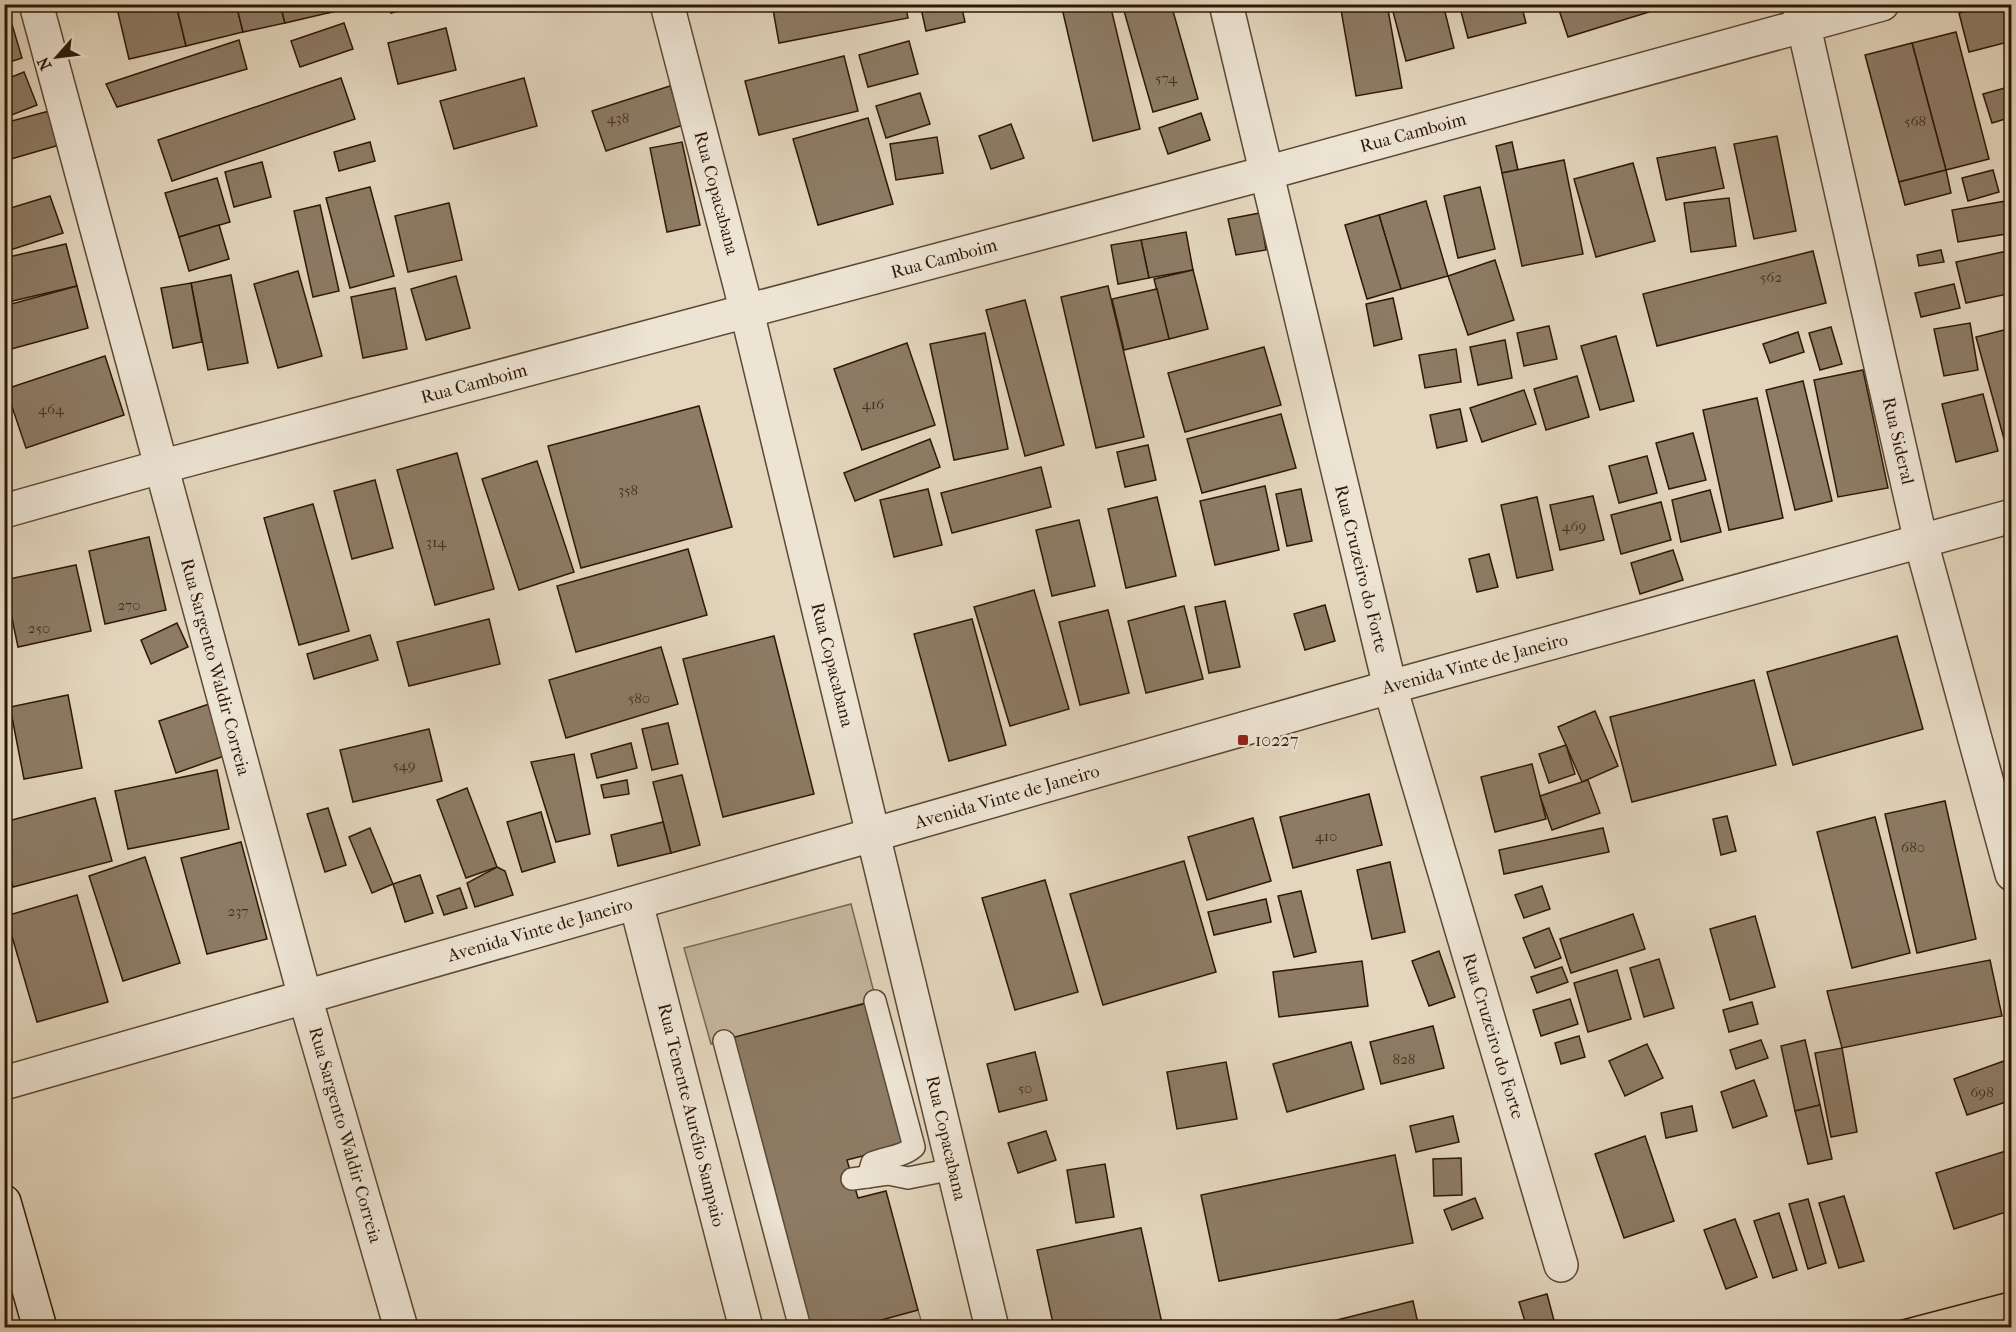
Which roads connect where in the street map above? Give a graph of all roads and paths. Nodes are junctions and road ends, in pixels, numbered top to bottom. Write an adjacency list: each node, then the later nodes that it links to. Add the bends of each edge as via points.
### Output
1 (36, 4): 8 (street, Rua Sargento Waldir Correia)
2 (667, 4): 7 (street, Rua Copacabana)
3 (1226, 4): 6 (street, Rua Cruzeiro do Forte)
4 (1882, 4): 5 (street, Rua Camboim)
5 (1802, 15): 6 (street, Rua Camboim); 11 (street, Rua Sideral)
6 (1266, 173): 7 (street, Rua Camboim); 12 (street, Rua Cruzeiro do Forte)
7 (747, 312): 8 (street, Rua Camboim); 13 (street, Rua Copacabana)
8 (160, 467): 9 (street, Rua Camboim); 16 (street, Rua Sargento Waldir Correia)
9 (4, 511)
10 (2012, 516): 11 (street, Avenida Vinte de Janeiro)
11 (1921, 542): 12 (street, Avenida Vinte de Janeiro); 14 (street, Rua Sideral)
12 (1390, 687): 13 (street, Avenida Vinte de Janeiro); 22 (street, Rua Cruzeiro do Forte)
13 (874, 835): 15 (street, Avenida Vinte de Janeiro); 20 (street, Rua Copacabana)
14 (2012, 874)
15 (636, 903): 16 (street, Avenida Vinte de Janeiro); 25 (street, Rua Tenente Aurélio Sampaio)
16 (305, 997): 19 (street, Avenida Vinte de Janeiro); 24 (street, Rua Sargento Waldir Correia)
17 (875, 1000): 20 (lane, via 914,1147 907,1153 872,1163 860,1178 888,1174 908,1178)
18 (724, 1041): 26 (lane)
19 (4, 1083)
20 (953, 1168): 27 (street, Rua Copacabana)
21 (4, 1202): 23 (street)
22 (1561, 1265)
23 (40, 1328)
24 (401, 1328)
25 (746, 1328)
26 (800, 1328)
27 (992, 1328)

